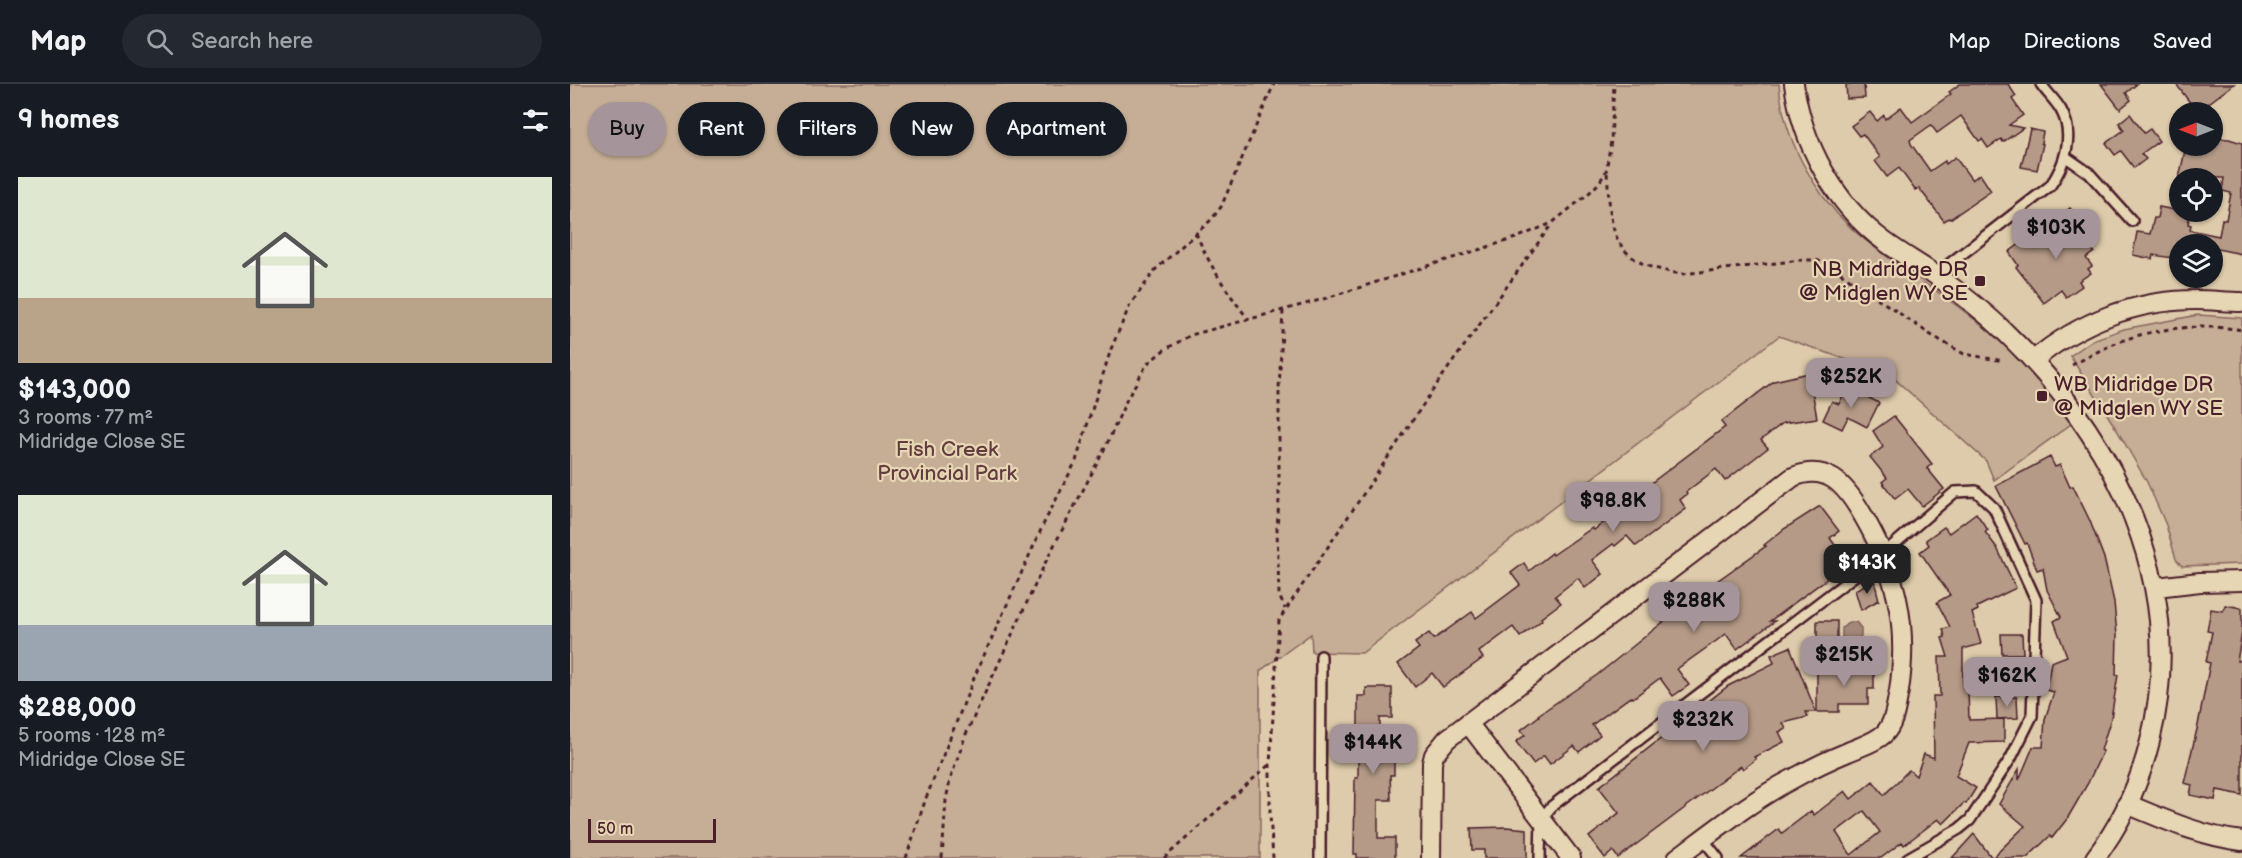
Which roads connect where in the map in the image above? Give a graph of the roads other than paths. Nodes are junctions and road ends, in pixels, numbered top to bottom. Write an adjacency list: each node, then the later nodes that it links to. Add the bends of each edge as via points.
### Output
1 (1794, 84): 5 (street, via 1802,124 1840,197 1882,241)
2 (2041, 84): 3 (lane, via 2061,110 2068,127)
3 (2066, 157): 4 (lane, via 2089,173); 5 (lane, via 2050,186)
4 (2132, 221)
5 (1935, 275): 7 (street, via 1985,313)
6 (2242, 302): 7 (street, via 2195,300 2127,310 2064,337)
7 (2034, 360): 10 (street, via 2078,415 2122,488)
8 (1883, 554): 12 (street, via 1858,507 1841,485 1821,473 1802,473); 14 (lane, via 1552,806); 15 (street, via 1900,612 1903,658 1889,727 1872,742 1797,776); 23 (lane, via 1955,492 1976,491 1994,508 2036,600 2037,611 2033,707 2028,726 1970,820)
9 (2242, 581): 10 (street)
10 (2156, 587): 13 (street, via 2160,688 2145,762)
11 (1321, 656): 17 (lane)
12 (1468, 723): 14 (street); 18 (street, via 1434,755)
13 (2127, 804): 16 (street, via 2191,831); 24 (street)
14 (1541, 819): 19 (lane); 20 (street)
15 (1703, 839): 21 (street); 22 (lane)
16 (2242, 841)
17 (1320, 858)
18 (1431, 858)
19 (1540, 858)
20 (1571, 858)
21 (1677, 858)
22 (1718, 858)
23 (1908, 858)
24 (2095, 858)

